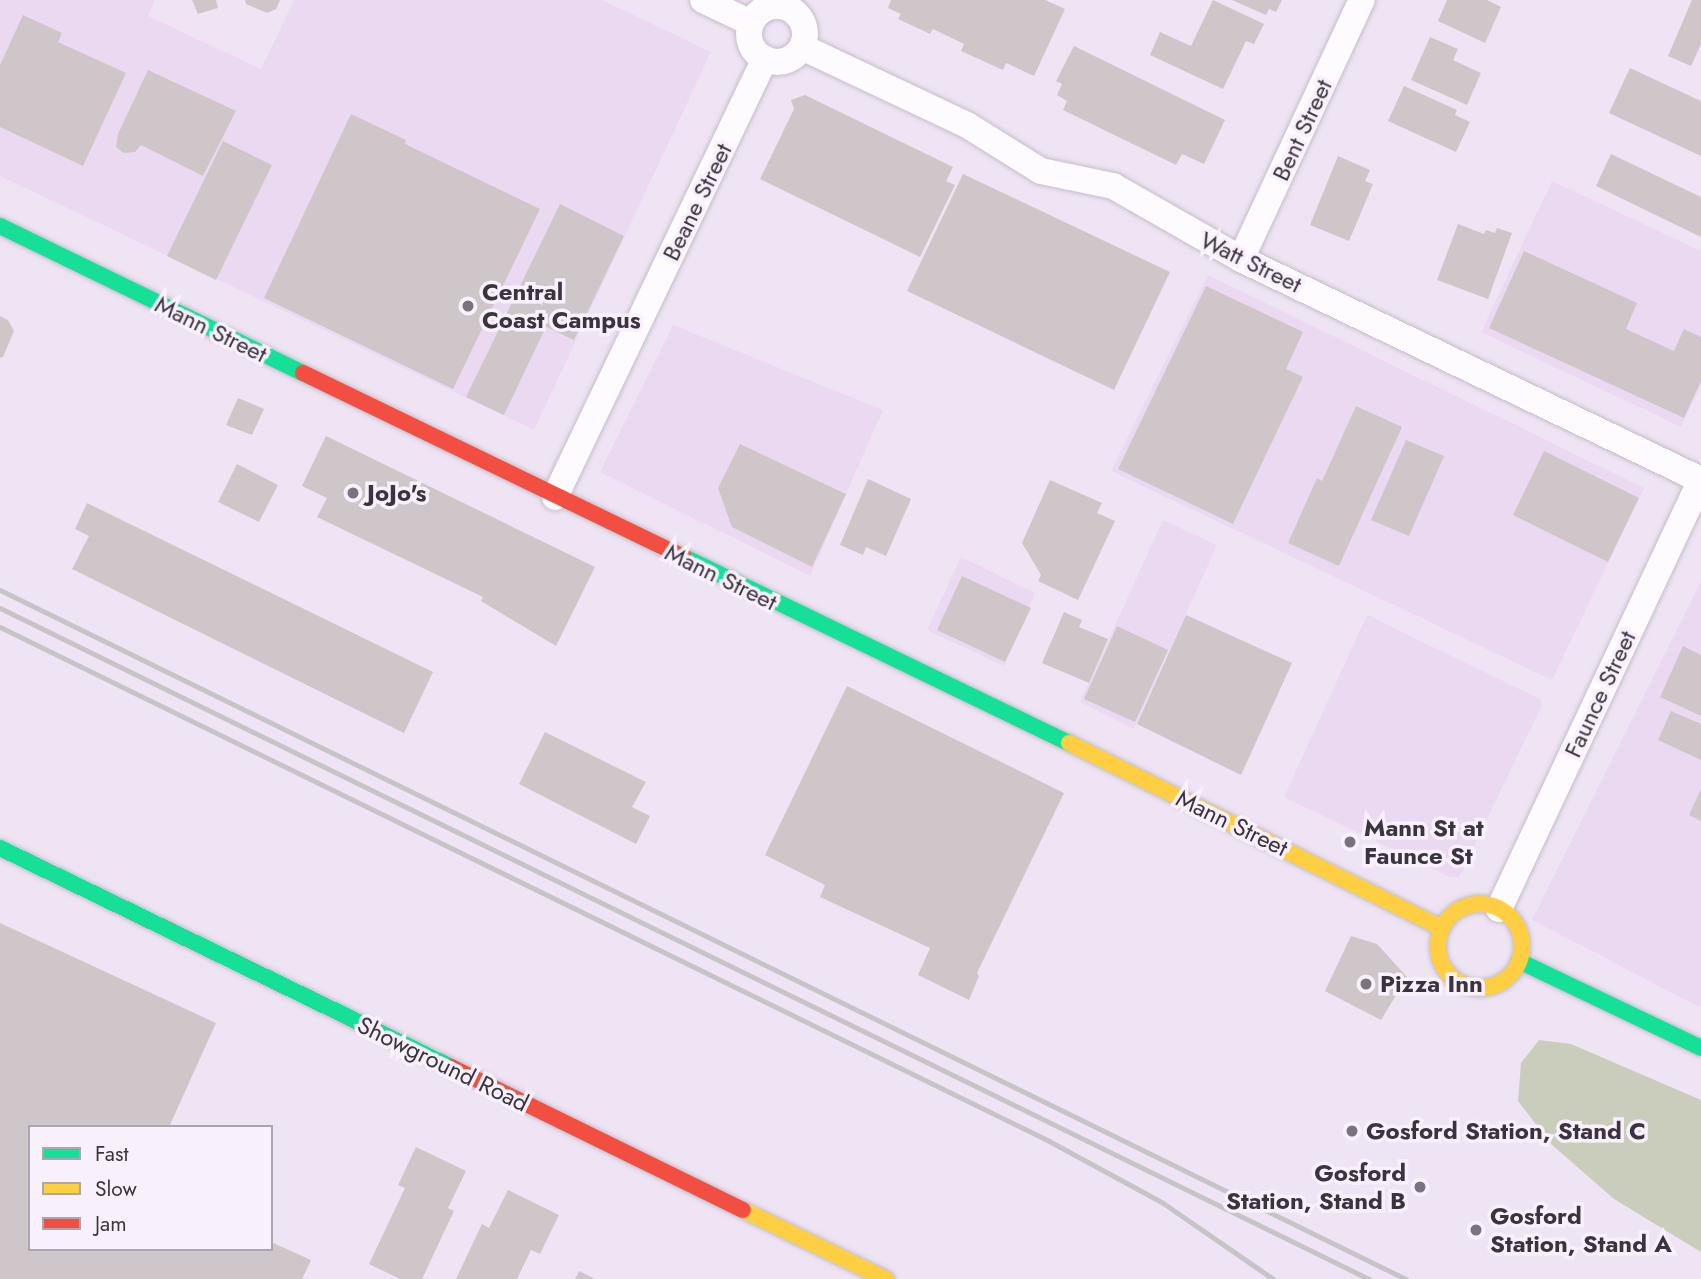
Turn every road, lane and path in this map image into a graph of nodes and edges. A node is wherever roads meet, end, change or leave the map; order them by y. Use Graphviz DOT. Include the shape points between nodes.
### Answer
graph roads {
  1 [pos="703,0"];
  2 [pos="1362,0"];
  3 [pos="791,4"];
  4 [pos="751,23"];
  5 [pos="802,47"];
  6 [pos="765,59"];
  7 [pos="0,226"];
  8 [pos="1241,259"];
  9 [pos="1701,480"];
  10 [pos="555,496"];
  11 [pos="0,848"];
  12 [pos="1499,909"];
  13 [pos="1442,928"];
  14 [pos="1519,961"];
  15 [pos="1701,1048"];
  16 [pos="886,1279"];
  1 -- 4 [label="street"];
  2 -- 8 [label="street, Bent Street"];
  3 -- 4 [label="street" via="762,9"];
  3 -- 5 [label="street" via="802,21"];
  4 -- 6 [label="street" via="752,48"];
  5 -- 6 [label="street" via="782,62"];
  5 -- 8 [label="street, Watt Street" via="967,125 1041,171 1113,186"];
  6 -- 10 [label="street, Beane Street"];
  7 -- 10 [label="main road, Mann Street"];
  8 -- 9 [label="street, Watt Street"];
  9 -- 12 [label="street, Faunce Street"];
  10 -- 13 [label="main road, Mann Street"];
  11 -- 16 [label="main road, Showground Road"];
  12 -- 13 [label="main road" via="1473,905 1461,909"];
  12 -- 14 [label="main road" via="1517,926"];
  13 -- 14 [label="main road" via="1438,954 1443,967 1463,985 1489,988 1502,982"];
  14 -- 15 [label="main road"];
}
